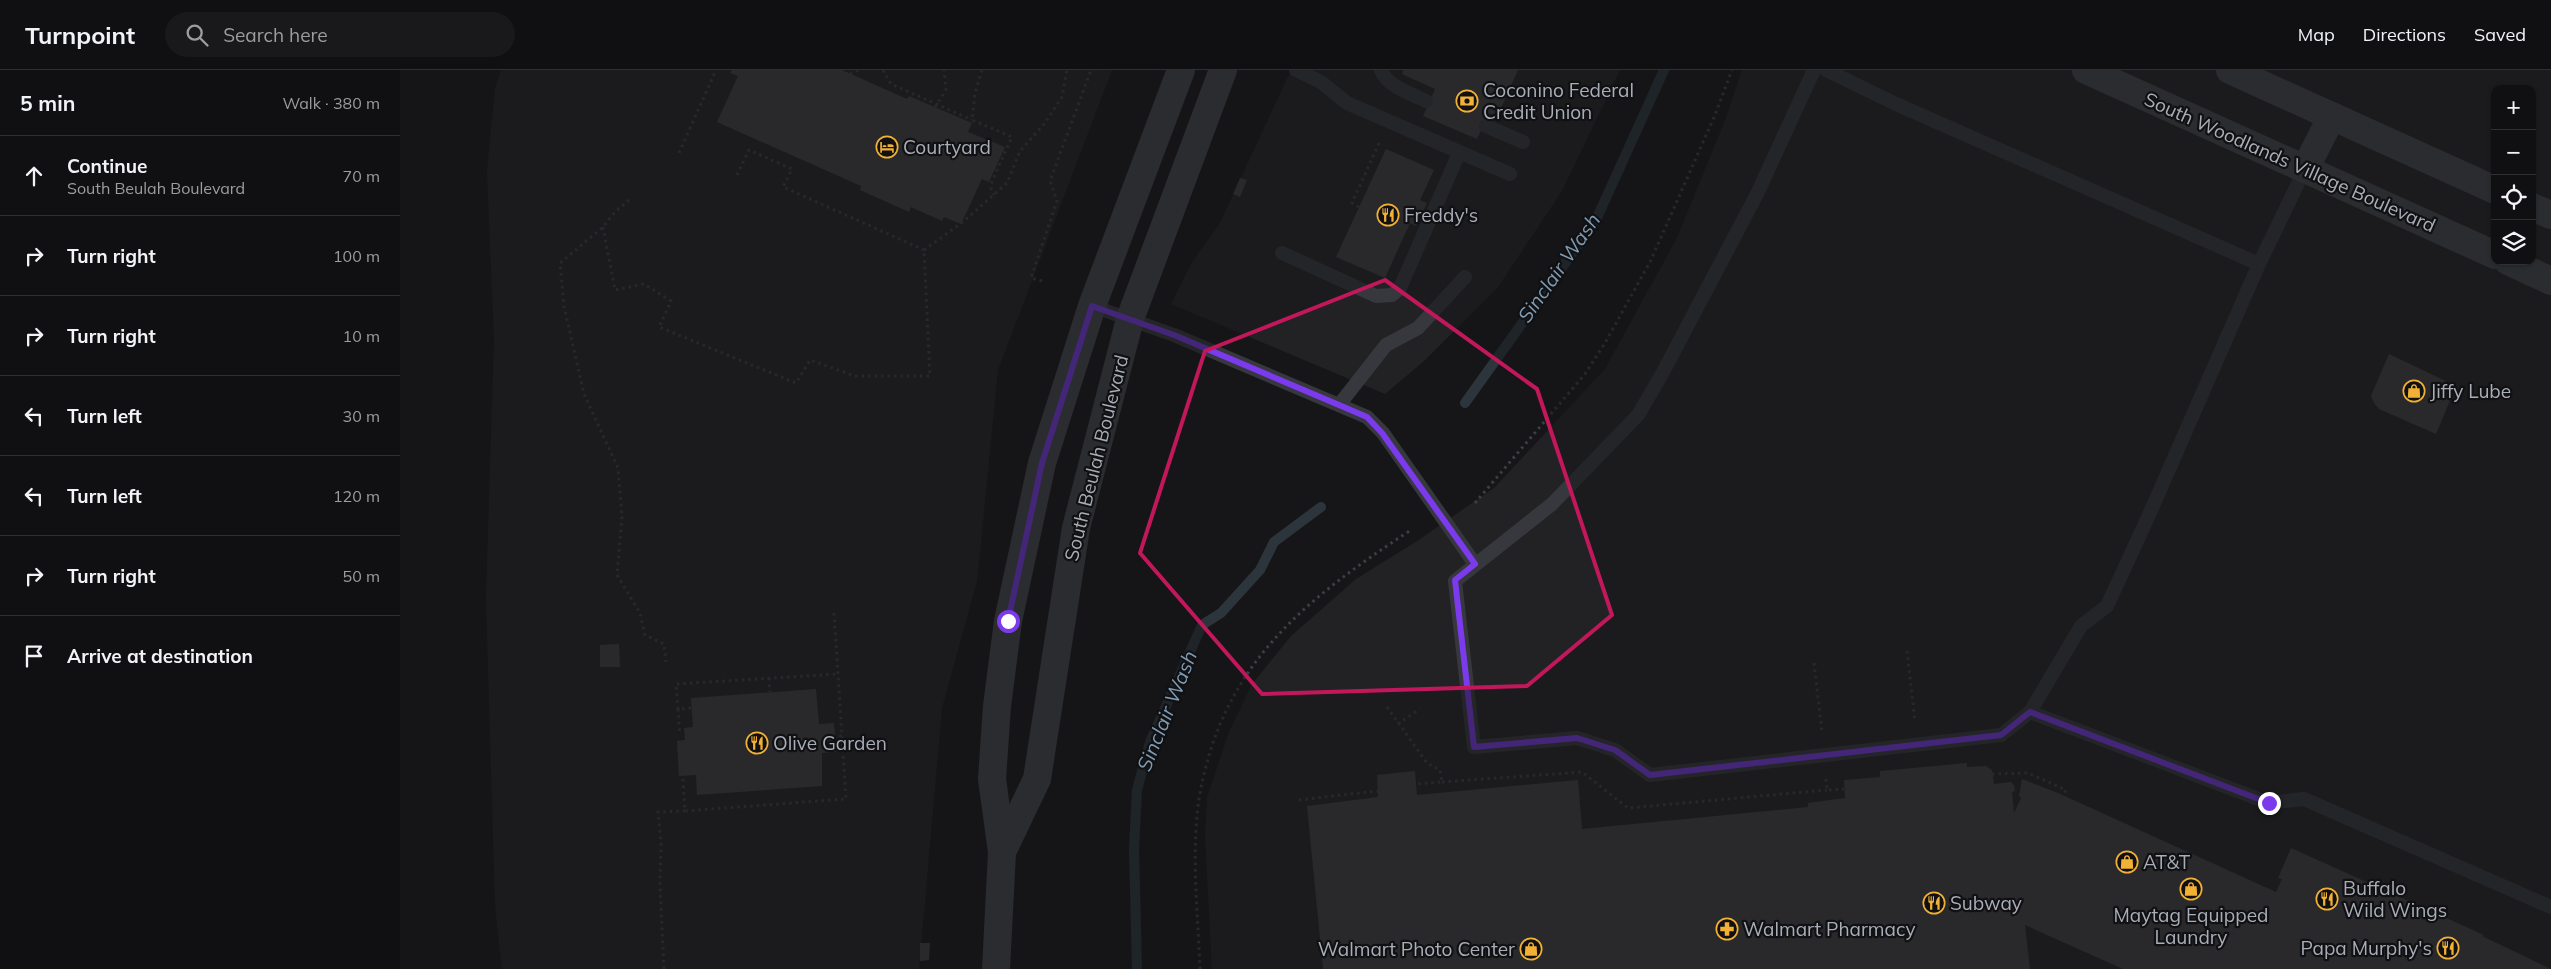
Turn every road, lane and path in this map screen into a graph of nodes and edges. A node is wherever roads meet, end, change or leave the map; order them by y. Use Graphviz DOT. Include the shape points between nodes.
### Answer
graph roads {
  1 [pos="716,70"];
  2 [pos="858,70"];
  3 [pos="883,70"];
  4 [pos="944,70"];
  5 [pos="982,70"];
  6 [pos="1067,70"];
  7 [pos="1091,70"];
  8 [pos="1181,70"];
  9 [pos="1223,70"];
  10 [pos="1296,70"];
  11 [pos="1380,70"];
  12 [pos="1732,70"];
  13 [pos="1814,70"];
  14 [pos="1826,70"];
  15 [pos="2086,70"];
  16 [pos="2230,70"];
  17 [pos="850,74"];
  18 [pos="1426,101"];
  19 [pos="936,105"];
  20 [pos="2332,116"];
  21 [pos="972,120"];
  22 [pos="1486,126"];
  23 [pos="1380,140"];
  24 [pos="1523,142"];
  25 [pos="679,153"];
  26 [pos="1459,153"];
  27 [pos="2306,169"];
  28 [pos="1510,174"];
  29 [pos="737,175"];
  30 [pos="2491,188"];
  31 [pos="994,195"];
  32 [pos="629,200"];
  33 [pos="1359,207"];
  34 [pos="2536,209"];
  35 [pos="2551,215"];
  36 [pos="603,226"];
  37 [pos="924,250"];
  38 [pos="1282,253"];
  39 [pos="2491,253"];
  40 [pos="2259,264"];
  41 [pos="2517,265"];
  42 [pos="1465,277"];
  43 [pos="2551,281"];
  44 [pos="1042,282"];
  45 [pos="1092,306"];
  46 [pos="1130,319"];
  47 [pos="1339,405"];
  48 [pos="1475,503"];
  49 [pos="1411,530"];
  50 [pos="1475,564"];
  51 [pos="834,613"];
  52 [pos="1907,651"];
  53 [pos="666,662"];
  54 [pos="1814,663"];
  55 [pos="838,674"];
  56 [pos="769,678"];
  57 [pos="770,692"];
  58 [pos="1387,707"];
  59 [pos="691,708"];
  60 [pos="678,709"];
  61 [pos="1420,709"];
  62 [pos="2030,712"];
  63 [pos="1915,723"];
  64 [pos="1398,724"];
  65 [pos="680,735"];
  66 [pos="834,736"];
  67 [pos="842,736"];
  68 [pos="1823,741"];
  69 [pos="1826,774"];
  70 [pos="1992,774"];
  71 [pos="684,779"];
  72 [pos="1416,784"];
  73 [pos="1844,789"];
  74 [pos="1378,791"];
  75 [pos="2063,797"];
  76 [pos="1299,800"];
  77 [pos="685,810"];
  78 [pos="1002,852"];
  79 [pos="2551,907"];
  80 [pos="664,969"];
  81 [pos="996,969"];
  82 [pos="1200,969"];
  1 -- 25 [label="path"];
  2 -- 17 [label="path"];
  3 -- 19 [label="path" via="891,84"];
  4 -- 19 [label="path" via="946,90"];
  5 -- 21 [label="path"];
  6 -- 31 [label="path" via="1062,97 1055,109 1020,151 1007,183"];
  7 -- 44 [label="path" via="1050,181 1058,201 1031,278"];
  8 -- 45 [label="main road, South Beulah Boulevard"];
  9 -- 46 [label="main road, South Beulah Boulevard"];
  10 -- 26 [label="lane" via="1321,82 1347,103"];
  11 -- 18 [label="lane" via="1398,88"];
  12 -- 48 [label="path" via="1651,260 1605,344 1584,374"];
  13 -- 50 [label="lane" via="1757,194 1638,415 1552,504"];
  14 -- 40 [label="lane"];
  15 -- 27 [label="main road, South Woodlands Village Boulevard"];
  16 -- 20 [label="main road"];
  19 -- 21 [label="path"];
  20 -- 27 [label="main road"];
  20 -- 30 [label="main road"];
  21 -- 31 [label="path" via="1012,137 992,182"];
  22 -- 24 [label="lane"];
  23 -- 33 [label="path" via="1352,204"];
  26 -- 28 [label="lane"];
  26 -- 38 [label="lane" via="1400,288 1392,295 1376,296"];
  27 -- 39 [label="main road, South Woodlands Village Boulevard"];
  27 -- 40 [label="lane"];
  29 -- 37 [label="path" via="749,150 792,169 783,187"];
  31 -- 37 [label="path"];
  32 -- 36 [label="path"];
  34 -- 35 [label="main road"];
  36 -- 37 [label="path" via="615,290 644,284 671,302 660,327 796,383 810,360 855,376 930,376"];
  36 -- 53 [label="path" via="560,263 564,306 584,394 618,468 622,517 617,575 640,613 644,635 664,644"];
  40 -- 62 [label="lane" via="2107,606 2081,626"];
  41 -- 43 [label="main road"];
  42 -- 47 [label="lane" via="1418,328 1386,345"];
  45 -- 46 [label="lane"];
  45 -- 78 [label="main road, South Beulah Boulevard" via="1042,463 1008,621 992,779"];
  46 -- 47 [label="lane"];
  46 -- 78 [label="main road, South Beulah Boulevard" via="1076,528 1037,779"];
  47 -- 50 [label="lane" via="1367,417 1382,433"];
  49 -- 82 [label="path" via="1350,570 1297,613 1245,675 1224,716 1207,763 1199,800 1196,833"];
  50 -- 62 [label="lane" via="1455,580 1474,747 1577,738 1615,750 1650,775 2001,735"];
  51 -- 55 [label="path"];
  52 -- 63 [label="path"];
  54 -- 68 [label="path"];
  55 -- 56 [label="path"];
  55 -- 67 [label="path"];
  56 -- 57 [label="path"];
  56 -- 60 [label="path" via="676,684"];
  58 -- 64 [label="path"];
  59 -- 60 [label="path"];
  60 -- 65 [label="path"];
  61 -- 64 [label="path"];
  62 -- 79 [label="lane" via="2269,803 2304,799"];
  64 -- 72 [label="path" via="1427,763 1440,770 1442,782"];
  66 -- 67 [label="path"];
  67 -- 77 [label="path" via="846,799"];
  69 -- 73 [label="path" via="1827,790"];
  70 -- 75 [label="path" via="2028,772 2066,790"];
  71 -- 77 [label="path"];
  74 -- 76 [label="path"];
  77 -- 80 [label="path" via="658,812"];
  78 -- 81 [label="main road, South Beulah Boulevard"];
}
